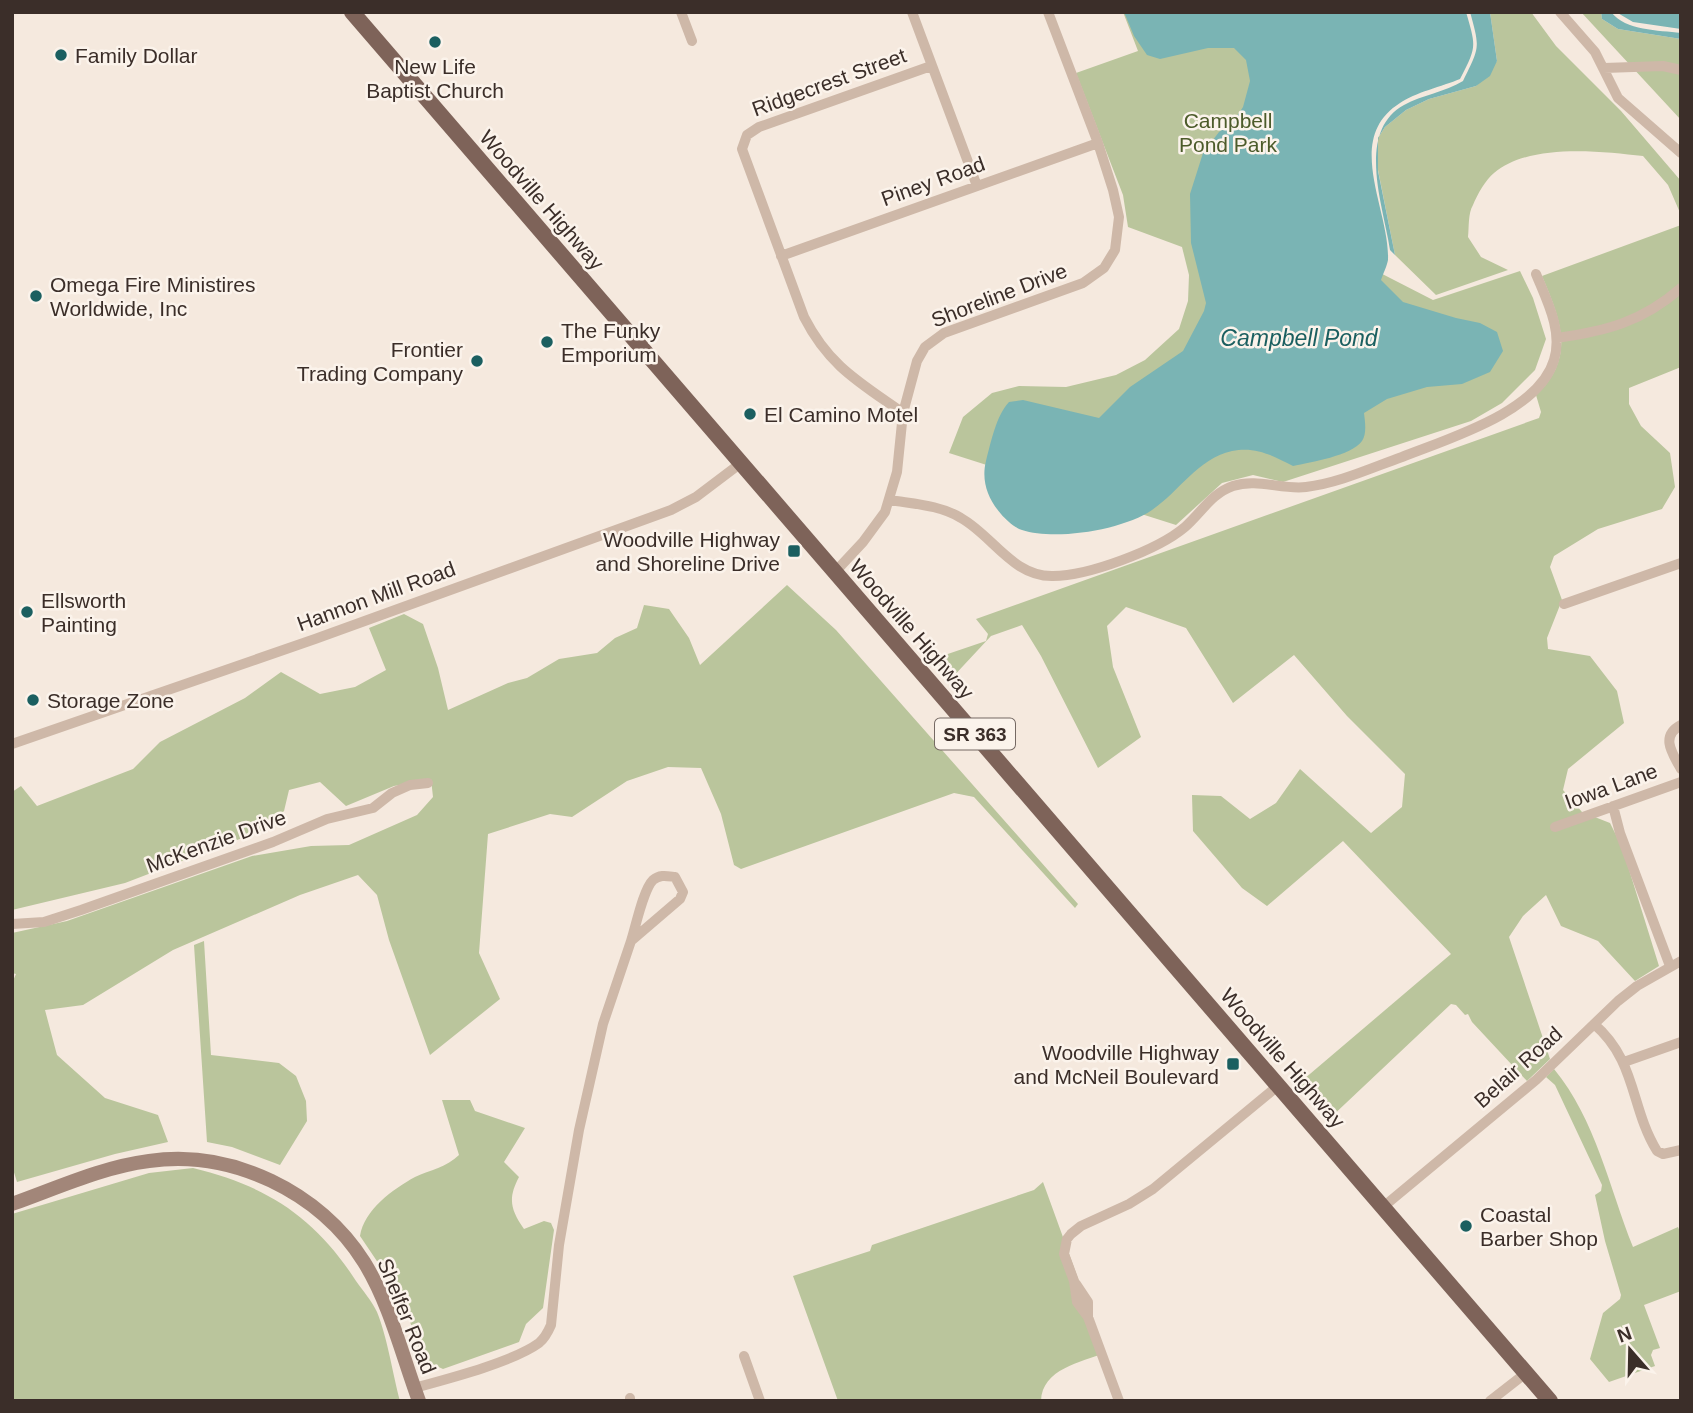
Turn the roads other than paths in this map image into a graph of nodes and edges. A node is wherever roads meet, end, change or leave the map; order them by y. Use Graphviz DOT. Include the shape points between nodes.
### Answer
graph roads {
  1 [pos="352,12"];
  2 [pos="681,12"];
  3 [pos="912,12"];
  4 [pos="1048,12"];
  5 [pos="1560,12"];
  6 [pos="691,41"];
  7 [pos="931,66"];
  8 [pos="1604,68"];
  9 [pos="1681,70"];
  10 [pos="1098,143"];
  11 [pos="1681,153"];
  12 [pos="977,186"];
  13 [pos="780,256"];
  14 [pos="1536,274"];
  15 [pos="1681,288"];
  16 [pos="1557,338"];
  17 [pos="903,413"];
  18 [pos="741,463"];
  19 [pos="890,500"];
  20 [pos="1681,563"];
  21 [pos="835,572"];
  22 [pos="1564,604"];
  23 [pos="1681,725"];
  24 [pos="12,744"];
  25 [pos="1681,769"];
  26 [pos="1681,782"];
  27 [pos="428,783"];
  28 [pos="1613,807"];
  29 [pos="1555,827"];
  30 [pos="12,924"];
  31 [pos="631,941"];
  32 [pos="1681,961"];
  33 [pos="1670,966"];
  34 [pos="1594,1024"];
  35 [pos="1681,1042"];
  36 [pos="1625,1062"];
  37 [pos="1279,1085"];
  38 [pos="1681,1150"];
  39 [pos="12,1204"];
  40 [pos="1383,1207"];
  41 [pos="744,1356"];
  42 [pos="1526,1373"];
  43 [pos="416,1394"];
  44 [pos="760,1401"];
  45 [pos="1119,1401"];
  46 [pos="1490,1401"];
  47 [pos="1550,1401"];
  1 -- 18 [label="main road, Woodville Highway / SR 363"];
  2 -- 6 [label="street"];
  3 -- 7 [label="street"];
  4 -- 10 [label="street, Shoreline Drive"];
  5 -- 8 [label="street"];
  7 -- 12 [label="street"];
  7 -- 13 [label="street, Ridgecrest Street" via="750,131 742,149 745,162"];
  8 -- 9 [label="street" via="1663,66"];
  8 -- 11 [label="street" via="1618,98"];
  10 -- 12 [label="street, Piney Road"];
  10 -- 17 [label="street, Shoreline Drive" via="1119,217 1110,259 1083,283 930,342 917,361"];
  12 -- 13 [label="street, Piney Road"];
  13 -- 17 [label="street" via="821,347 845,371"];
  14 -- 16 [label="street"];
  15 -- 16 [label="street" via="1644,314 1597,333"];
  16 -- 19 [label="street" via="1547,377 1491,420 1322,484 1287,488 1236,484 1156,546 1072,575 1032,573 959,516"];
  17 -- 19 [label="street, Shoreline Drive"];
  18 -- 21 [label="main road, Woodville Highway / SR 363"];
  18 -- 24 [label="street, Hannon Mill Road" via="671,510"];
  19 -- 21 [label="street, Shoreline Drive" via="877,525"];
  20 -- 22 [label="street"];
  21 -- 37 [label="main road, Woodville Highway / SR 363"];
  23 -- 25 [label="street" via="1672,730 1668,740"];
  26 -- 28 [label="street, Iowa Lane"];
  27 -- 30 [label="street, McKenzie Drive" via="392,793 373,808 327,819 81,910 44,922"];
  28 -- 29 [label="street, Iowa Lane"];
  28 -- 33 [label="street"];
  31 -- 31 [label="street" via="654,879 675,877 683,892 680,899"];
  31 -- 43 [label="street" via="603,1024 579,1130 551,1325 545,1337 528,1349"];
  32 -- 33 [label="street, Belair Road"];
  33 -- 34 [label="street, Belair Road" via="1637,986"];
  34 -- 36 [label="street" via="1608,1035"];
  34 -- 40 [label="street, Belair Road" via="1536,1080"];
  35 -- 36 [label="street"];
  36 -- 38 [label="street" via="1657,1151"];
  37 -- 40 [label="main road, Woodville Highway / SR 363"];
  37 -- 45 [label="street" via="1153,1189 1081,1226 1067,1239 1064,1254 1077,1302 1088,1317"];
  39 -- 43 [label="street, Shelfer Road" via="102,1172 152,1160 205,1161 265,1178 321,1212 352,1244 385,1304"];
  40 -- 42 [label="main road, Woodville Highway / SR 363"];
  41 -- 44 [label="street"];
  42 -- 46 [label="street"];
  42 -- 47 [label="main road, Woodville Highway / SR 363"];
}
